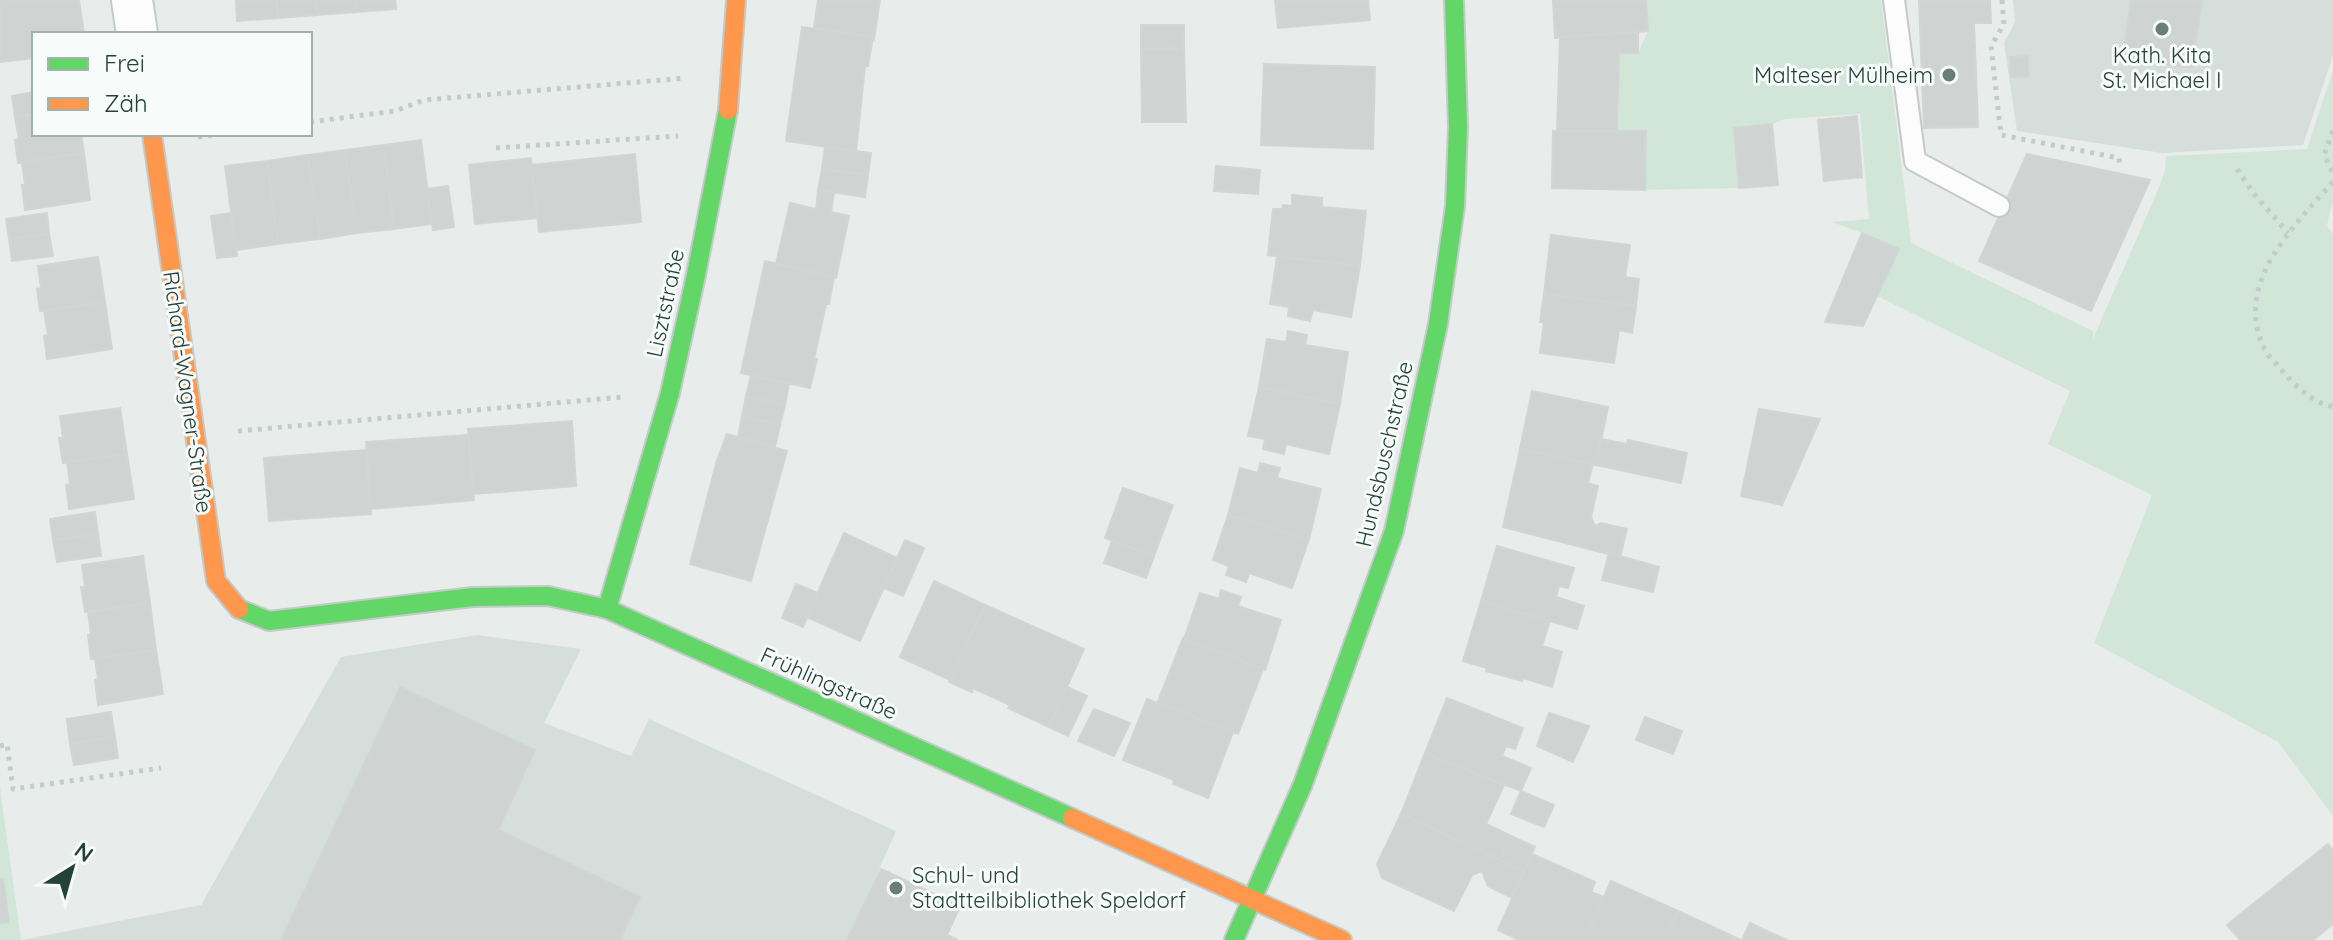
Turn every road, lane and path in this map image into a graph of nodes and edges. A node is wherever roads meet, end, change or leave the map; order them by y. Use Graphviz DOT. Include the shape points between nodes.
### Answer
graph roads {
  1 [pos="132,0"];
  2 [pos="736,0"];
  3 [pos="1454,0"];
  4 [pos="1894,0"];
  5 [pos="2002,0"];
  6 [pos="137,32"];
  7 [pos="732,74"];
  8 [pos="312,122"];
  9 [pos="2333,131"];
  10 [pos="725,132"];
  11 [pos="152,136"];
  12 [pos="496,148"];
  13 [pos="2120,168"];
  14 [pos="2237,169"];
  15 [pos="2333,173"];
  16 [pos="2333,182"];
  17 [pos="1999,206"];
  18 [pos="2288,233"];
  19 [pos="670,393"];
  20 [pos="2333,407"];
  21 [pos="194,435"];
  22 [pos="607,609"];
  23 [pos="269,621"];
  24 [pos="0,746"];
  25 [pos="161,768"];
  26 [pos="1253,900"];
  27 [pos="1234,940"];
  28 [pos="1342,940"];
  1 -- 6 [label="street"];
  2 -- 7 [label="street, Lisztstraße"];
  3 -- 26 [label="street, Hundsbuschstraße" via="1455,206 1438,324 1394,531 1303,784"];
  4 -- 17 [label="lane" via="1915,161"];
  5 -- 13 [label="path" via="2004,24 1991,46 2001,135 2119,158"];
  7 -- 8 [label="path" via="424,100 395,111"];
  7 -- 10 [label="street, Lisztstraße"];
  9 -- 15 [label="path" via="2324,155"];
  10 -- 12 [label="path"];
  10 -- 19 [label="street, Lisztstraße"];
  11 -- 21 [label="street, Richard-Wagner-Straße"];
  14 -- 18 [label="path"];
  16 -- 18 [label="path"];
  18 -- 20 [label="path" via="2259,281 2253,310 2264,349 2293,384"];
  19 -- 21 [label="path"];
  19 -- 22 [label="street, Lisztstraße"];
  21 -- 23 [label="street, Richard-Wagner-Straße" via="216,581 239,610"];
  22 -- 23 [label="street, Frühlingstraße" via="548,596 473,597"];
  22 -- 26 [label="street, Frühlingstraße"];
  24 -- 25 [label="path" via="7,744 13,789"];
  26 -- 27 [label="street, Hundsbuschstraße"];
  26 -- 28 [label="street, Frühlingstraße"];
}
